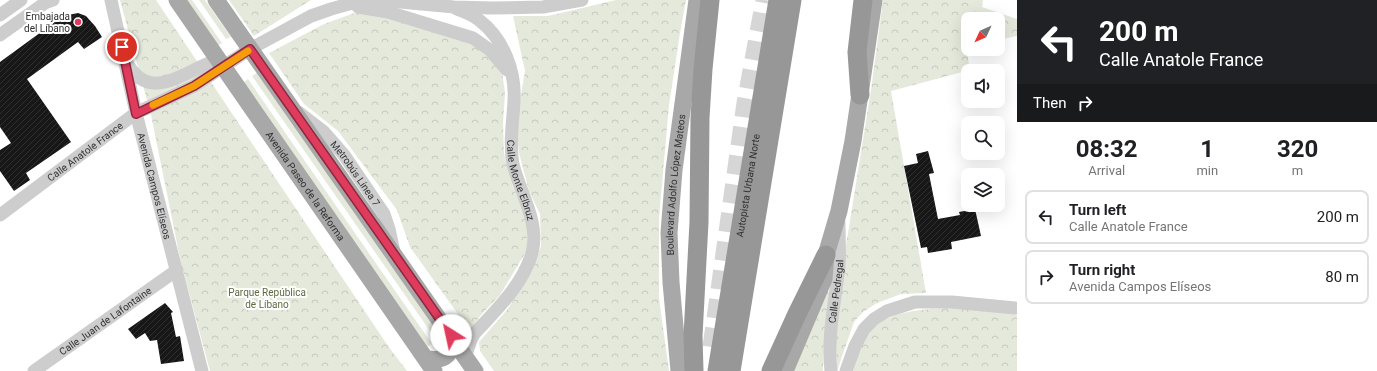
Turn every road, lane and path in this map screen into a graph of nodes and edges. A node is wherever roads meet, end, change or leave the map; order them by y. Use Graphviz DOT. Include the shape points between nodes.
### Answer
graph roads {
  1 [pos="21,0"];
  2 [pos="53,0"];
  3 [pos="111,0"];
  4 [pos="176,0"];
  5 [pos="216,0"];
  6 [pos="582,0"];
  7 [pos="697,0"];
  8 [pos="710,0"];
  9 [pos="778,0"];
  10 [pos="792,0"];
  11 [pos="863,0"];
  12 [pos="874,0"];
  13 [pos="344,6"];
  14 [pos="454,7"];
  15 [pos="0,15"];
  16 [pos="0,35"];
  17 [pos="250,49"];
  18 [pos="124,59"];
  19 [pos="221,63"];
  20 [pos="514,82"];
  21 [pos="860,95"];
  22 [pos="136,114"];
  23 [pos="839,211"];
  24 [pos="0,215"];
  25 [pos="699,222"];
  26 [pos="826,255"];
  27 [pos="177,270"];
  28 [pos="689,283"];
  29 [pos="1015,308"];
  30 [pos="694,313"];
  31 [pos="454,341"];
  32 [pos="470,364"];
  33 [pos="430,365"];
  34 [pos="34,371"];
  35 [pos="202,371"];
  36 [pos="679,371"];
  37 [pos="687,371"];
  38 [pos="694,371"];
  39 [pos="717,371"];
  40 [pos="731,371"];
  41 [pos="771,371"];
  42 [pos="785,371"];
  43 [pos="831,371"];
  44 [pos="846,371"];
  1 -- 15 [label="street"];
  2 -- 16 [label="street"];
  3 -- 18 [label="street, Avenida Campos Elíseos"];
  4 -- 19 [label="main road, Avenida Paseo de la Reforma"];
  5 -- 17 [label="main road"];
  6 -- 14 [label="street, Calle Anatole France" via="543,8"];
  7 -- 36 [label="main road, Boulevard Adolfo López Mateos" via="674,170 669,233"];
  8 -- 25 [label="highway" via="700,118"];
  9 -- 39 [label="highway, Autopista Urbana Norte"];
  10 -- 40 [label="highway, Autopista Urbana Norte"];
  11 -- 21 [label="highway" via="857,52"];
  12 -- 21 [label="main road"];
  13 -- 14 [label="street, Calle Anatole France" via="379,0"];
  13 -- 17 [label="street, Calle Anatole France" via="311,16"];
  13 -- 20 [label="street" via="388,12 473,38 499,58"];
  14 -- 20 [label="street, Calle Monte Elbruz" via="479,20 496,38 506,56"];
  17 -- 19 [label="street, Calle Anatole France"];
  17 -- 31 [label="main road"];
  18 -- 19 [label="street" via="138,78 160,84"];
  18 -- 22 [label="street, Avenida Campos Elíseos"];
  19 -- 22 [label="street, Calle Anatole France" via="194,86"];
  19 -- 33 [label="main road, Avenida Paseo de la Reforma"];
  20 -- 32 [label="street, Calle Monte Elbruz" via="511,151 516,176 532,224 532,252 505,302 474,334 471,340"];
  21 -- 23 [label="main road"];
  22 -- 24 [label="street, Calle Anatole France"];
  22 -- 27 [label="street, Avenida Campos Elíseos"];
  23 -- 26 [label="main road"];
  23 -- 43 [label="street, Calle Pedregal" via="839,266 831,317"];
  25 -- 28 [label="highway" via="694,230 692,242"];
  25 -- 30 [label="highway"];
  26 -- 41 [label="highway"];
  26 -- 42 [label="main road" via="824,279"];
  27 -- 34 [label="street, Calle Juan de Lafontaine"];
  27 -- 35 [label="street, Avenida Campos Elíseos"];
  28 -- 30 [label="highway"];
  28 -- 37 [label="highway"];
  29 -- 44 [label="street" via="952,302 915,302 887,311 864,329"];
  30 -- 38 [label="highway"];
  31 -- 32 [label="main road"];
  31 -- 33 [label="main road" via="451,351 445,358"];
}
